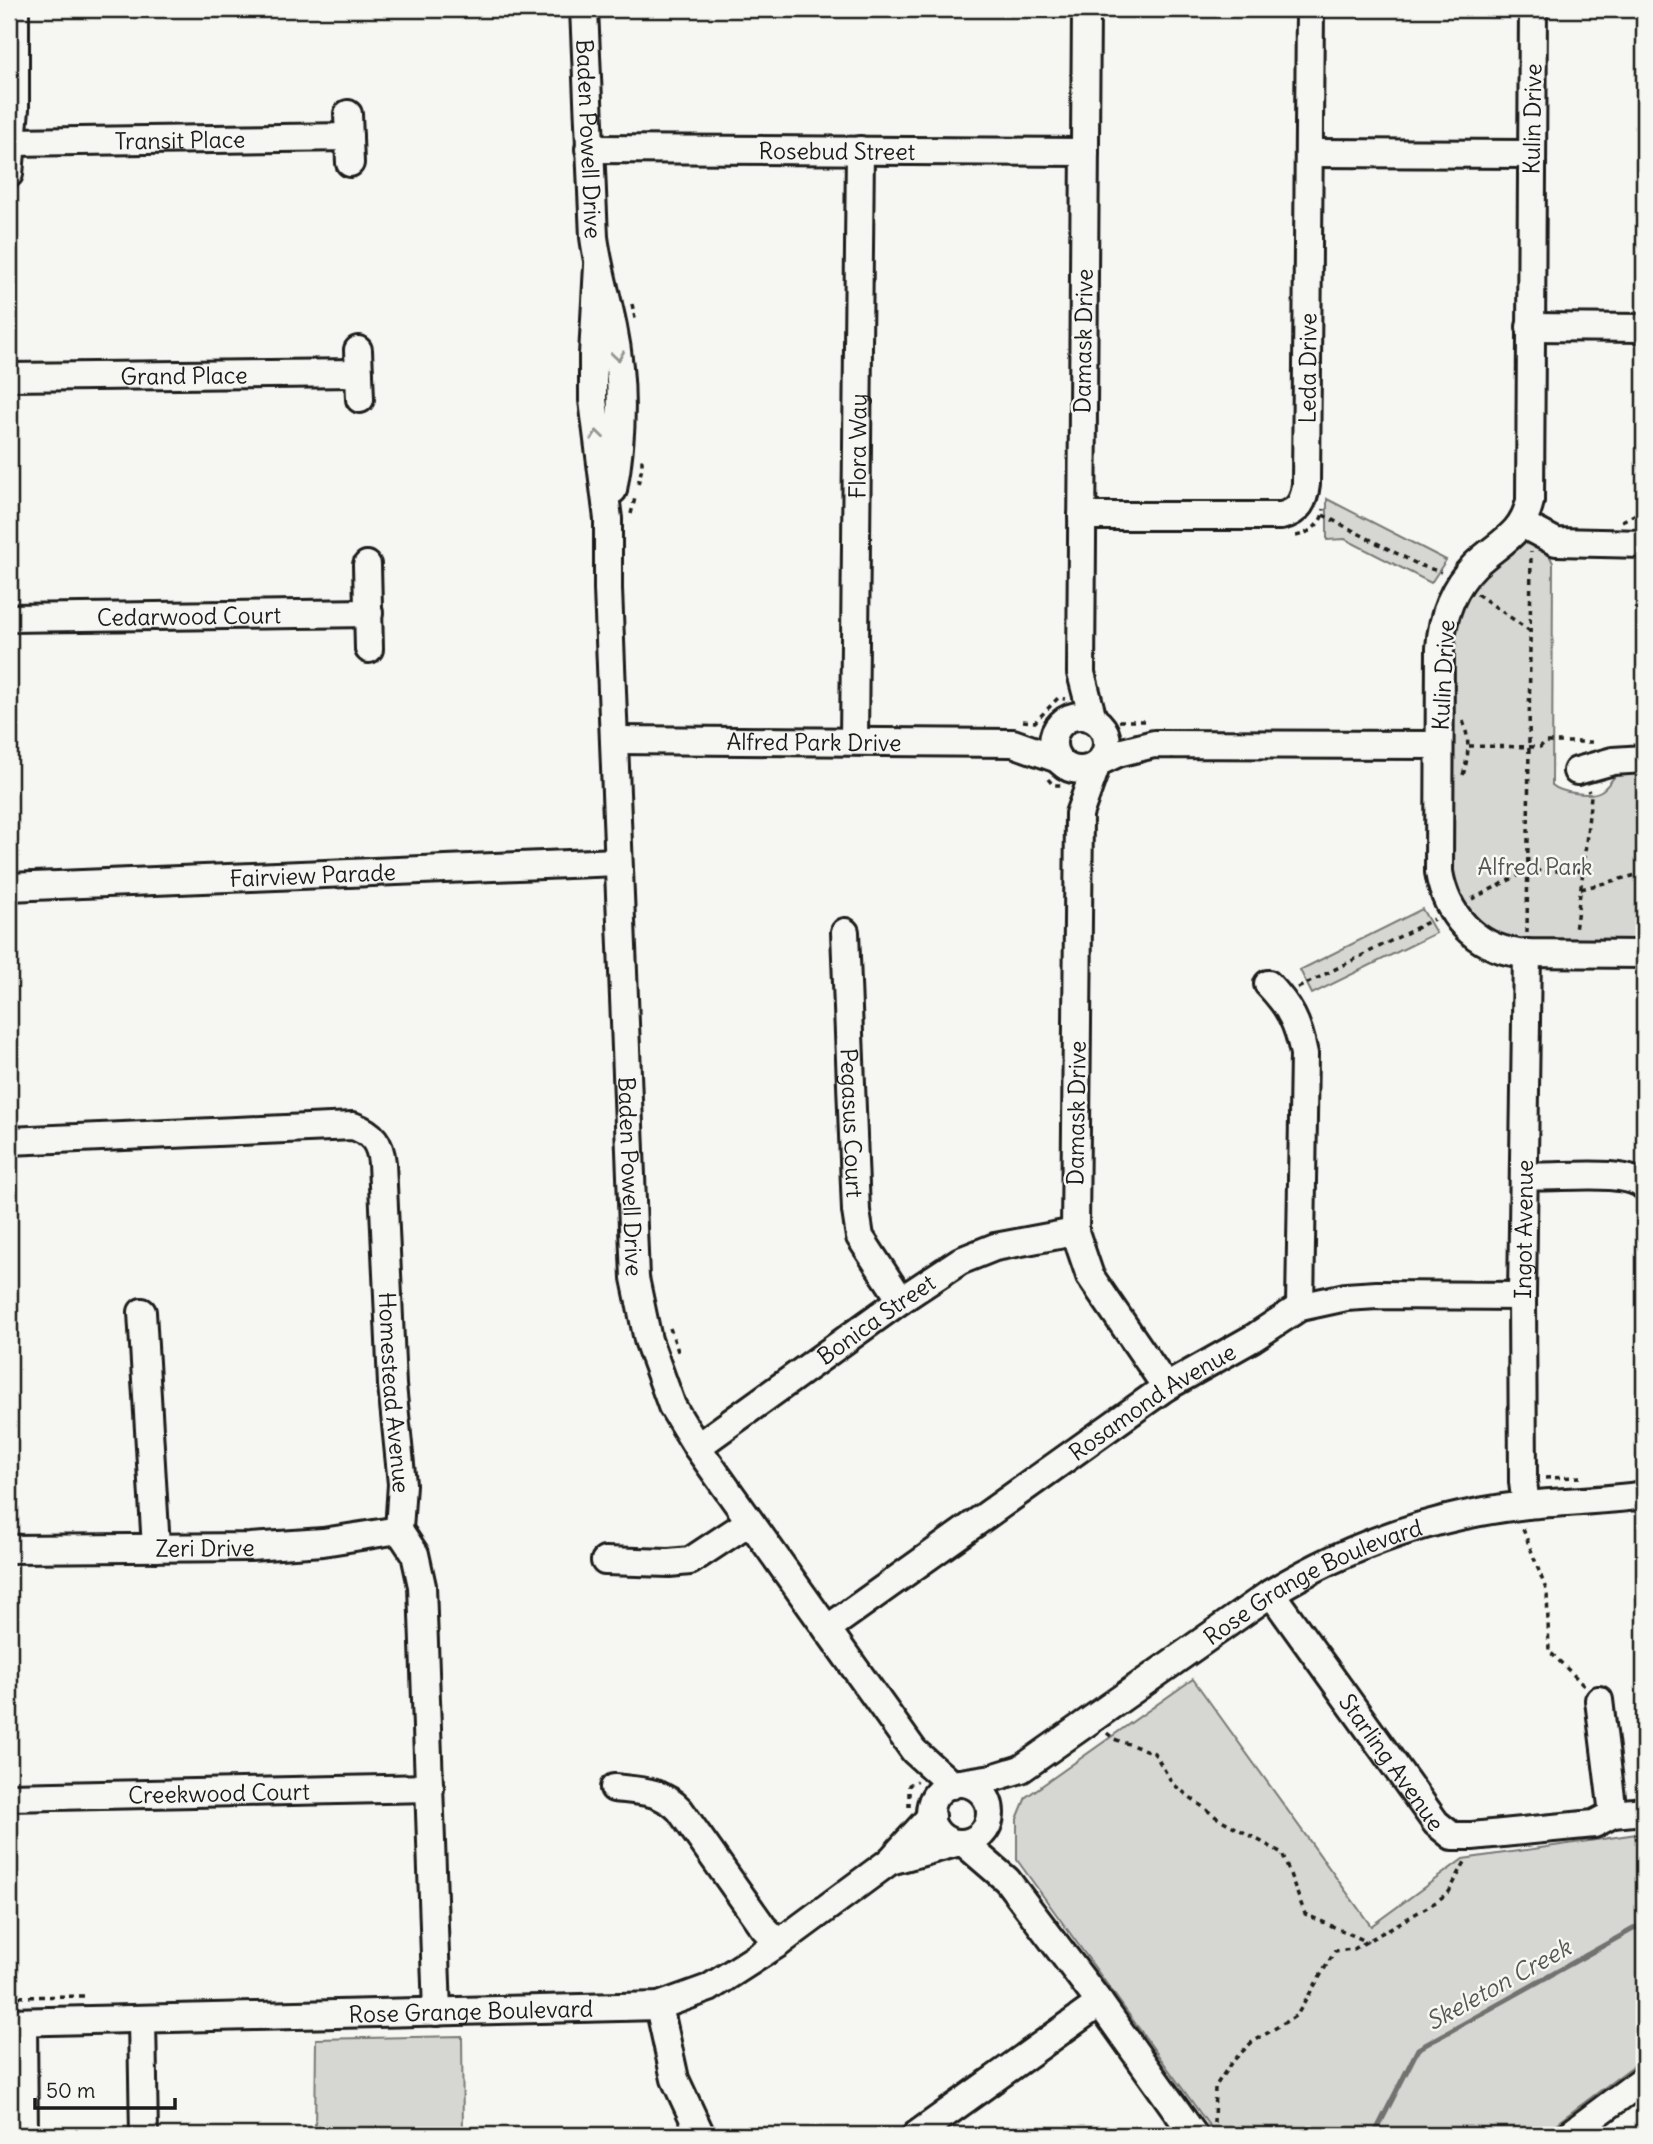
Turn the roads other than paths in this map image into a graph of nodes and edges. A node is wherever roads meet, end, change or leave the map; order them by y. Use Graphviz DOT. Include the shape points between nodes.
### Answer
graph roads {
  1 [pos="15,9"];
  2 [pos="584,9"];
  3 [pos="1086,9"];
  4 [pos="1310,9"];
  5 [pos="1533,9"];
  6 [pos="349,138"];
  7 [pos="12,142"];
  8 [pos="589,149"];
  9 [pos="860,150"];
  10 [pos="1085,152"];
  11 [pos="1309,153"];
  12 [pos="1531,154"];
  13 [pos="9,174"];
  14 [pos="598,266"];
  15 [pos="1530,327"];
  16 [pos="1644,328"];
  17 [pos="9,377"];
  18 [pos="360,399"];
  19 [pos="621,399"];
  20 [pos="593,400"];
  21 [pos="1082,516"];
  22 [pos="618,522"];
  23 [pos="1527,527"];
  24 [pos="1644,544"];
  25 [pos="367,565"];
  26 [pos="369,613"];
  27 [pos="9,618"];
  28 [pos="369,649"];
  29 [pos="1081,673"];
  30 [pos="1065,715"];
  31 [pos="1105,723"];
  32 [pos="1018,732"];
  33 [pos="1157,733"];
  34 [pos="614,740"];
  35 [pos="854,740"];
  36 [pos="1439,745"];
  37 [pos="1644,759"];
  38 [pos="1062,762"];
  39 [pos="1099,763"];
  40 [pos="1577,771"];
  41 [pos="1079,814"];
  42 [pos="618,862"];
  43 [pos="9,887"];
  44 [pos="845,932"];
  45 [pos="1527,953"];
  46 [pos="1644,954"];
  47 [pos="1274,990"];
  48 [pos="9,1141"];
  49 [pos="1524,1176"];
  50 [pos="1644,1186"];
  51 [pos="1076,1232"];
  52 [pos="1521,1296"];
  53 [pos="901,1300"];
  54 [pos="1300,1307"];
  55 [pos="143,1312"];
  56 [pos="1166,1387"];
  57 [pos="697,1447"];
  58 [pos="1524,1493"];
  59 [pos="1644,1496"];
  60 [pos="749,1522"];
  61 [pos="398,1530"];
  62 [pos="156,1548"];
  63 [pos="9,1549"];
  64 [pos="606,1562"];
  65 [pos="1271,1593"];
  66 [pos="827,1629"];
  67 [pos="1599,1700"];
  68 [pos="914,1751"];
  69 [pos="1021,1769"];
  70 [pos="956,1784"];
  71 [pos="430,1788"];
  72 [pos="614,1788"];
  73 [pos="9,1797"];
  74 [pos="923,1812"];
  75 [pos="990,1812"];
  76 [pos="1640,1821"];
  77 [pos="1619,1824"];
  78 [pos="960,1843"];
  79 [pos="891,1861"];
  80 [pos="1007,1880"];
  81 [pos="779,1943"];
  82 [pos="1100,2003"];
  83 [pos="659,2006"];
  84 [pos="437,2012"];
  85 [pos="142,2020"];
  86 [pos="16,2022"];
  87 [pos="1644,2078"];
  88 [pos="931,2131"];
  89 [pos="1205,2134"];
  90 [pos="24,2135"];
  91 [pos="144,2135"];
  92 [pos="701,2135"];
  93 [pos="1569,2135"];
  1 -- 7 [label="street"];
  2 -- 8 [label="street, Baden Powell Drive"];
  3 -- 10 [label="street, Damask Drive"];
  4 -- 11 [label="street, Leda Drive"];
  5 -- 12 [label="street, Kulin Drive"];
  6 -- 7 [label="street, Transit Place"];
  7 -- 13 [label="street"];
  8 -- 9 [label="street, Rosebud Street"];
  8 -- 14 [label="street, Baden Powell Drive"];
  9 -- 10 [label="street, Rosebud Street"];
  9 -- 35 [label="street, Flora Way"];
  10 -- 21 [label="street, Damask Drive"];
  11 -- 12 [label="street"];
  11 -- 21 [label="street, Leda Drive" via="1306,484 1302,502 1294,512 1281,516"];
  12 -- 15 [label="street, Kulin Drive"];
  14 -- 19 [label="street, Baden Powell Drive, one-way" via="613,326"];
  14 -- 20 [label="street, Baden Powell Drive"];
  15 -- 16 [label="street"];
  15 -- 23 [label="street, Kulin Drive"];
  17 -- 18 [label="street, Grand Place" via="358,361"];
  19 -- 20 [label="street"];
  19 -- 22 [label="street, Baden Powell Drive"];
  22 -- 20 [label="street, Baden Powell Drive, one-way"];
  21 -- 29 [label="street, Damask Drive"];
  22 -- 34 [label="street, Baden Powell Drive" via="608,589"];
  23 -- 24 [label="street" via="1549,540 1566,543"];
  23 -- 36 [label="street, Kulin Drive" via="1476,565 1451,572 1441,631"];
  25 -- 26 [label="street"];
  26 -- 27 [label="street, Cedarwood Court"];
  26 -- 28 [label="street"];
  29 -- 30 [label="street, Damask Drive"];
  29 -- 31 [label="street, Damask Drive"];
  30 -- 31 [label="street"];
  30 -- 32 [label="street, Alfred Park Drive"];
  30 -- 38 [label="street" via="1053,743"];
  31 -- 33 [label="street"];
  31 -- 39 [label="street" via="1107,745"];
  32 -- 35 [label="street, Alfred Park Drive"];
  32 -- 38 [label="street, Alfred Park Drive"];
  33 -- 36 [label="street"];
  33 -- 39 [label="street"];
  34 -- 35 [label="street, Alfred Park Drive"];
  34 -- 42 [label="street, Baden Powell Drive"];
  36 -- 45 [label="street, Kulin Drive" via="1439,872 1446,913 1488,944"];
  37 -- 40 [label="street"];
  38 -- 39 [label="street" via="1082,770"];
  38 -- 41 [label="street, Damask Drive"];
  39 -- 41 [label="street, Damask Drive"];
  41 -- 51 [label="street, Damask Drive"];
  42 -- 43 [label="street, Fairview Parade"];
  42 -- 57 [label="street, Baden Powell Drive" via="635,1278 648,1340 672,1406"];
  44 -- 53 [label="street, Pegasus Court" via="856,1211 860,1237"];
  45 -- 46 [label="street, Kulin Drive"];
  45 -- 49 [label="street, Ingot Avenue"];
  47 -- 54 [label="street" via="1298,1026 1304,1054"];
  48 -- 61 [label="street, Homestead Avenue" via="353,1126 375,1138 382,1163 391,1385 402,1484"];
  49 -- 50 [label="street" via="1619,1176"];
  49 -- 52 [label="street, Ingot Avenue"];
  51 -- 53 [label="street, Bonica Street" via="995,1247 960,1261"];
  51 -- 56 [label="street, Damask Drive" via="1090,1276"];
  52 -- 54 [label="street, Rosamond Avenue" via="1377,1294"];
  52 -- 58 [label="street, Ingot Avenue"];
  53 -- 57 [label="street, Bonica Street"];
  54 -- 56 [label="street, Rosamond Avenue"];
  55 -- 62 [label="street"];
  56 -- 66 [label="street, Rosamond Avenue"];
  57 -- 60 [label="street, Baden Powell Drive"];
  58 -- 59 [label="street, Rose Grange Boulevard"];
  58 -- 65 [label="street, Rose Grange Boulevard" via="1344,1553"];
  60 -- 64 [label="street" via="690,1561"];
  60 -- 66 [label="street, Baden Powell Drive"];
  61 -- 62 [label="street, Zeri Drive" via="323,1542"];
  61 -- 71 [label="street" via="415,1554 422,1586"];
  62 -- 63 [label="street, Zeri Drive"];
  65 -- 69 [label="street, Rose Grange Boulevard"];
  65 -- 77 [label="street, Starling Avenue" via="1443,1830 1452,1836"];
  66 -- 68 [label="street, Baden Powell Drive"];
  67 -- 77 [label="street"];
  68 -- 70 [label="street, Baden Powell Drive"];
  68 -- 74 [label="street, Baden Powell Drive" via="922,1778"];
  69 -- 70 [label="street, Rose Grange Boulevard"];
  69 -- 75 [label="street, Rose Grange Boulevard"];
  70 -- 74 [label="street" via="939,1792"];
  70 -- 75 [label="street" via="980,1791"];
  71 -- 73 [label="street, Creekwood Court"];
  71 -- 84 [label="street"];
  72 -- 81 [label="street" via="658,1793 670,1799"];
  74 -- 78 [label="street" via="942,1836"];
  74 -- 79 [label="street, Rose Grange Boulevard"];
  75 -- 78 [label="street" via="985,1830 972,1841"];
  75 -- 80 [label="street"];
  76 -- 77 [label="street, Starling Avenue"];
  78 -- 79 [label="street, Rose Grange Boulevard"];
  78 -- 80 [label="street"];
  79 -- 81 [label="street, Rose Grange Boulevard"];
  80 -- 82 [label="street"];
  81 -- 83 [label="street, Rose Grange Boulevard" via="709,1988"];
  82 -- 88 [label="street"];
  82 -- 89 [label="street"];
  83 -- 84 [label="street, Rose Grange Boulevard"];
  83 -- 92 [label="street" via="675,2080"];
  84 -- 85 [label="street, Rose Grange Boulevard"];
  85 -- 86 [label="street, Rose Grange Boulevard"];
  85 -- 91 [label="street"];
  86 -- 90 [label="street"];
  87 -- 93 [label="street"];
}
